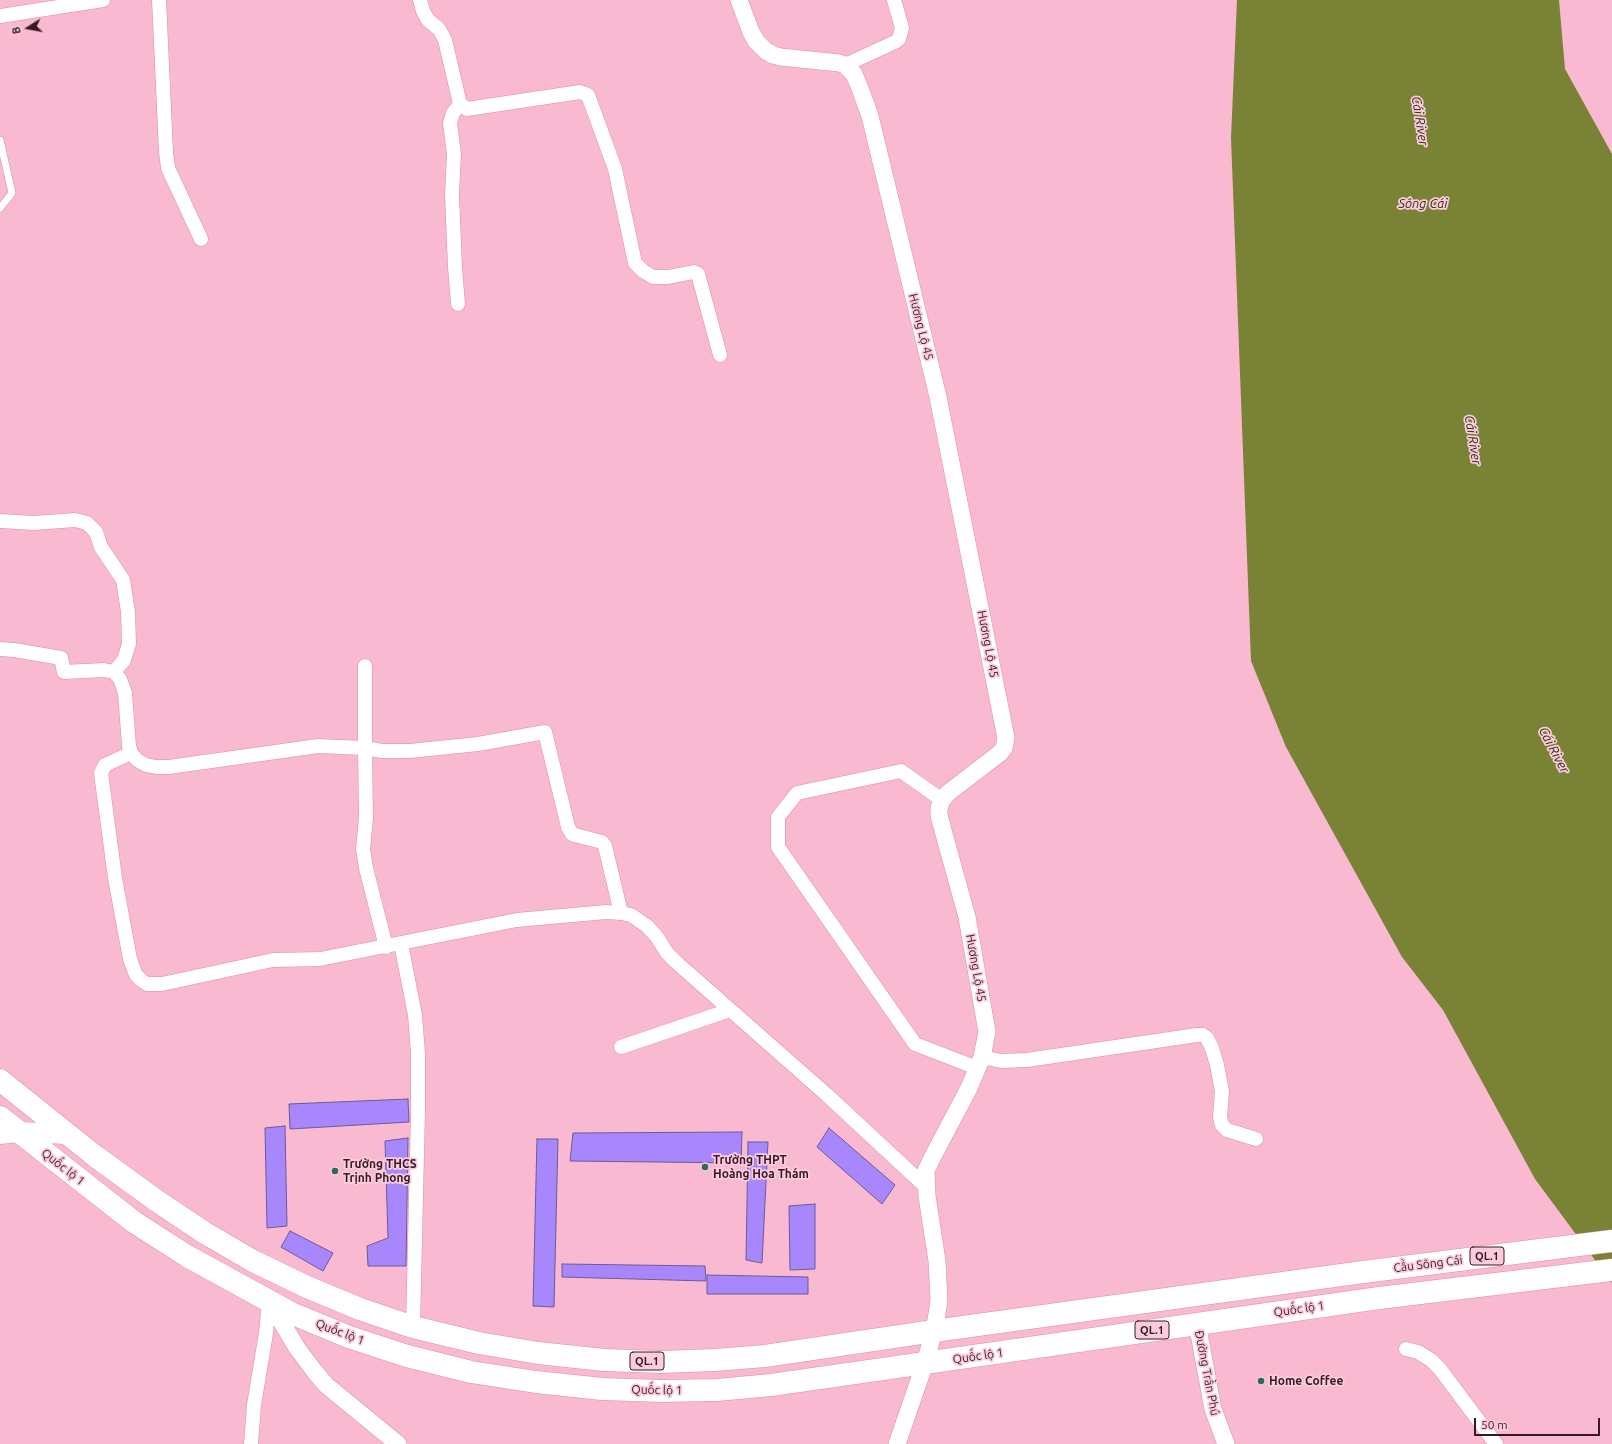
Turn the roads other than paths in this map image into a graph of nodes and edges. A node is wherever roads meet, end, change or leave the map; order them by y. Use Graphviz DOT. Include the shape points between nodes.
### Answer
graph roads {
  1 [pos="103,0"];
  2 [pos="159,0"];
  3 [pos="420,0"];
  4 [pos="739,0"];
  5 [pos="894,0"];
  6 [pos="60,3"];
  7 [pos="0,16"];
  8 [pos="845,65"];
  9 [pos="460,104"];
  10 [pos="0,140"];
  11 [pos="0,208"];
  12 [pos="201,239"];
  13 [pos="458,304"];
  14 [pos="720,355"];
  15 [pos="0,521"];
  16 [pos="0,649"];
  17 [pos="365,666"];
  18 [pos="114,672"];
  19 [pos="365,748"];
  20 [pos="131,753"];
  21 [pos="942,800"];
  22 [pos="621,913"];
  23 [pos="401,944"];
  24 [pos="386,947"];
  25 [pos="730,1010"];
  26 [pos="621,1047"];
  27 [pos="979,1062"];
  28 [pos="0,1080"];
  29 [pos="0,1117"];
  30 [pos="9,1133"];
  31 [pos="68,1134"];
  32 [pos="1256,1139"];
  33 [pos="925,1186"];
  34 [pos="1612,1241"];
  35 [pos="1612,1270"];
  36 [pos="269,1301"];
  37 [pos="1197,1323"];
  38 [pos="413,1327"];
  39 [pos="934,1331"];
  40 [pos="1406,1349"];
  41 [pos="925,1363"];
  42 [pos="250,1444"];
  43 [pos="398,1444"];
  44 [pos="897,1444"];
  45 [pos="1226,1444"];
  46 [pos="1496,1444"];
  1 -- 6 [label="street"];
  2 -- 12 [label="street" via="168,168"];
  3 -- 9 [label="street" via="428,20 439,29 445,40"];
  4 -- 8 [label="street" via="756,41 773,55 781,58 838,62"];
  5 -- 8 [label="street" via="902,28 899,39"];
  6 -- 7 [label="street"];
  8 -- 21 [label="street, Hương Lộ 45" via="854,74 870,116 938,397 1005,730 1006,744 1000,753"];
  9 -- 13 [label="street" via="453,113 450,123 454,154 452,195"];
  9 -- 14 [label="street" via="467,109 580,92 588,95 615,169 636,263 653,277 694,272 698,274"];
  10 -- 11 [label="lane" via="12,193"];
  15 -- 18 [label="street" via="34,523 75,520 87,523 96,532 101,547 122,580 128,612 129,644 124,660"];
  16 -- 18 [label="street" via="61,658 64,672"];
  17 -- 19 [label="street"];
  18 -- 20 [label="street" via="120,679 124,693"];
  19 -- 20 [label="street" via="318,746 169,767 146,765"];
  19 -- 22 [label="street" via="410,751 478,744 545,732 568,827 572,834 602,842 605,846"];
  19 -- 24 [label="street" via="366,868"];
  20 -- 24 [label="street" via="105,764 101,773 115,878 130,960 141,980 147,984 162,984 273,960 320,959"];
  21 -- 27 [label="street, Hương Lộ 45" via="939,815 967,917 987,1032"];
  21 -- 27 [label="street" via="901,771 798,793 778,817 778,847 915,1044"];
  22 -- 23 [label="street" via="575,914 517,920"];
  22 -- 25 [label="street" via="630,915 647,926 676,962"];
  23 -- 24 [label="street"];
  23 -- 38 [label="street" via="415,1015 418,1053"];
  25 -- 26 [label="street"];
  25 -- 33 [label="street"];
  27 -- 32 [label="street" via="1026,1060 1203,1035 1212,1048 1217,1065 1222,1091 1222,1125 1227,1130"];
  27 -- 33 [label="street, Hương Lộ 45" via="963,1101 926,1171"];
  28 -- 31 [label="highway, QL.1"];
  29 -- 30 [label="highway, Quốc lộ 1 / QL.1"];
  30 -- 31 [label="main road"];
  30 -- 36 [label="highway, Quốc lộ 1 / QL.1" via="134,1222 187,1256"];
  31 -- 38 [label="highway, QL.1" via="157,1201 253,1261 353,1307"];
  33 -- 39 [label="street, Hương Lộ 45" via="937,1260 938,1300"];
  34 -- 39 [label="highway, Cầu Sông Cái / QL.1" via="1363,1272"];
  35 -- 37 [label="highway, Quốc lộ 1 / QL.1"];
  36 -- 41 [label="highway, Quốc lộ 1 / QL.1" via="349,1337 407,1356 471,1372 602,1389 661,1391 771,1385"];
  36 -- 42 [label="street"];
  36 -- 43 [label="street" via="314,1372 337,1395"];
  37 -- 41 [label="highway, Quốc lộ 1 / QL.1"];
  37 -- 45 [label="street, Đường Trần Phú" via="1212,1409"];
  38 -- 39 [label="highway, QL.1" via="538,1354 661,1362 764,1356"];
  39 -- 41 [label="street, Hương Lộ 45"];
  40 -- 46 [label="street" via="1418,1352 1440,1369"];
  41 -- 44 [label="street, Hương Lộ 45"];
}
